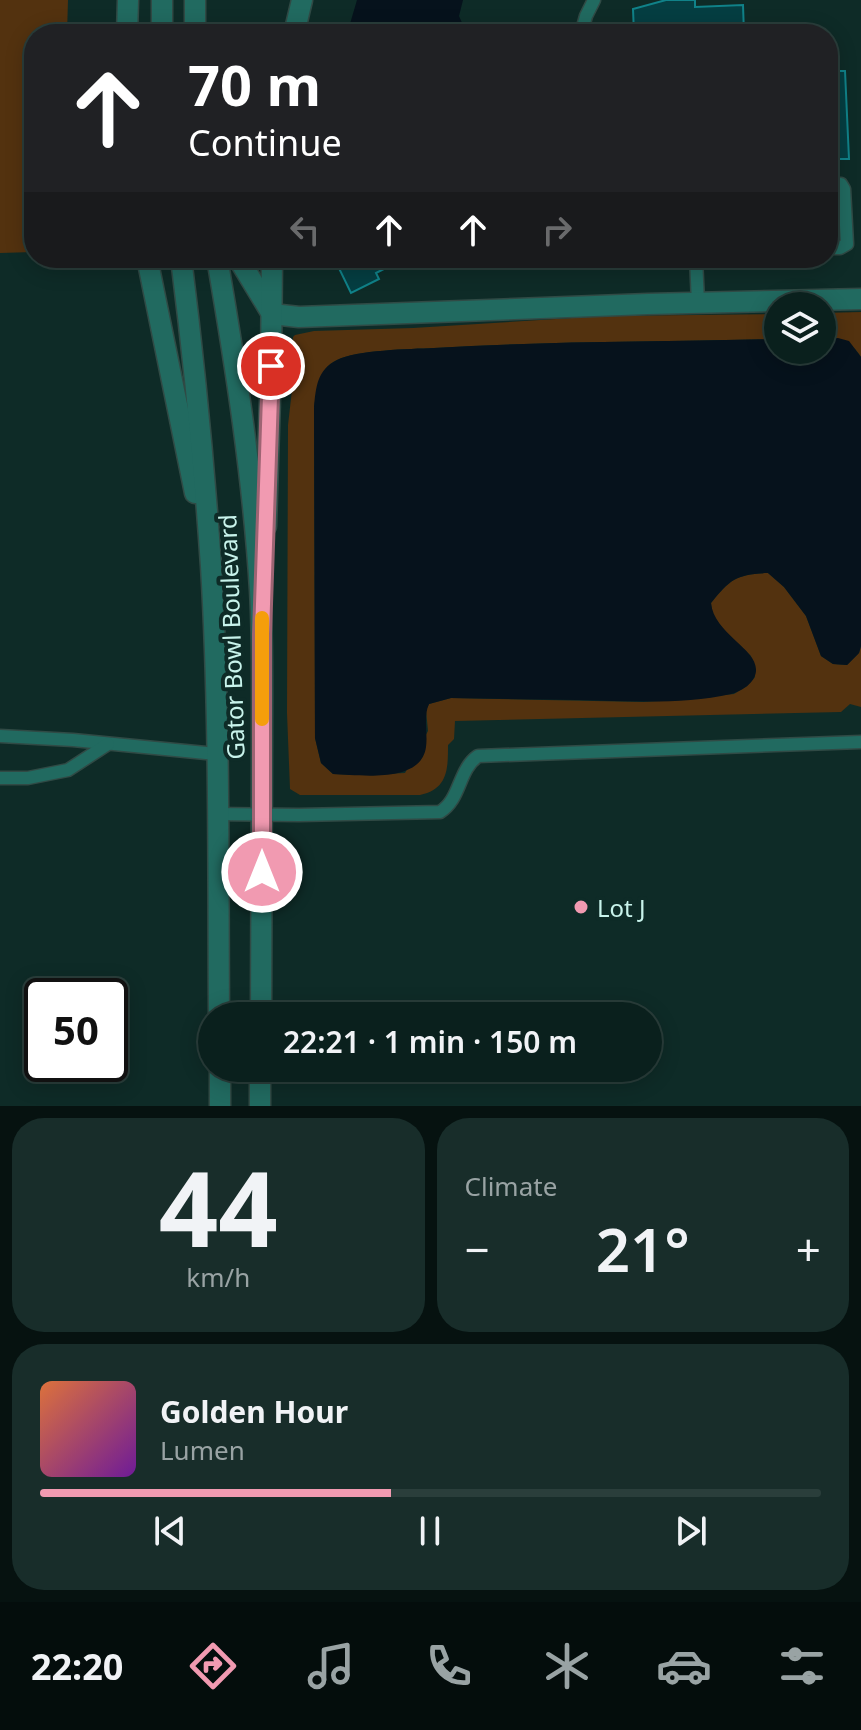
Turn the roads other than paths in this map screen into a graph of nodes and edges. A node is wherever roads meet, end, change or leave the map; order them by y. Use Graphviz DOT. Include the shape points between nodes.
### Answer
graph roads {
  1 [pos="128,0"];
  2 [pos="162,0"];
  3 [pos="195,0"];
  4 [pos="302,0"];
  5 [pos="594,0"];
  6 [pos="127,24"];
  7 [pos="162,24"];
  8 [pos="195,24"];
  9 [pos="296,24"];
  10 [pos="584,24"];
  11 [pos="838,184"];
  12 [pos="838,248"];
  13 [pos="149,268"];
  14 [pos="182,268"];
  15 [pos="219,268"];
  16 [pos="244,268"];
  17 [pos="272,268"];
  18 [pos="696,268"];
  19 [pos="861,299"];
  20 [pos="698,303"];
  21 [pos="272,314"];
  22 [pos="211,569"];
  23 [pos="262,634"];
  24 [pos="0,736"];
  25 [pos="861,742"];
  26 [pos="108,744"];
  27 [pos="216,754"];
  28 [pos="0,778"];
  29 [pos="217,814"];
  30 [pos="262,814"];
  31 [pos="219,1002"];
  32 [pos="261,1002"];
  33 [pos="220,1082"];
  34 [pos="260,1082"];
  35 [pos="220,1106"];
  36 [pos="260,1106"];
  1 -- 6 [label="main road"];
  2 -- 7 [label="main road"];
  3 -- 8 [label="main road"];
  4 -- 9 [label="main road"];
  5 -- 10 [label="lane"];
  11 -- 12 [label="lane" via="844,189 847,244"];
  13 -- 22 [label="main road"];
  14 -- 22 [label="main road, Gator Bowl Boulevard"];
  15 -- 23 [label="main road, Gator Bowl Boulevard" via="249,467"];
  16 -- 21 [label="main road"];
  17 -- 21 [label="main road"];
  18 -- 20 [label="lane"];
  19 -- 20 [label="main road"];
  20 -- 21 [label="main road"];
  21 -- 23 [label="main road"];
  22 -- 27 [label="main road, Gator Bowl Boulevard"];
  23 -- 30 [label="main road, Gator Bowl Boulevard"];
  24 -- 26 [label="lane"];
  25 -- 30 [label="lane" via="478,756 453,800 440,812"];
  26 -- 27 [label="lane"];
  26 -- 28 [label="lane" via="68,770"];
  27 -- 29 [label="main road, Gator Bowl Boulevard"];
  29 -- 30 [label="lane"];
  29 -- 31 [label="main road, Gator Bowl Boulevard"];
  30 -- 32 [label="main road, Gator Bowl Boulevard"];
  33 -- 35 [label="main road"];
  34 -- 36 [label="main road"];
}
